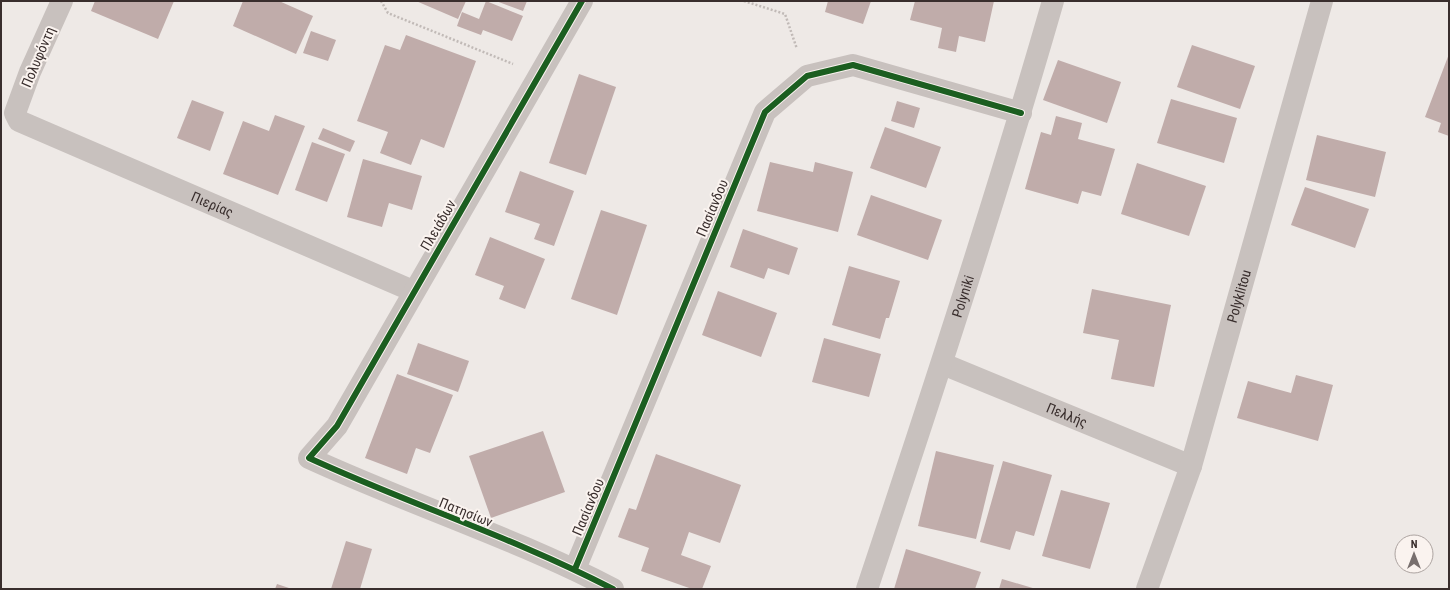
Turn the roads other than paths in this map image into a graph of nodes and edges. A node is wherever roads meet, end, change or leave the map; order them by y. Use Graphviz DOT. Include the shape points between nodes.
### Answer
graph roads {
  1 [pos="62,1"];
  2 [pos="582,1"];
  3 [pos="1053,1"];
  4 [pos="1322,1"];
  5 [pos="15,113"];
  6 [pos="1021,113"];
  7 [pos="413,292"];
  8 [pos="943,364"];
  9 [pos="309,458"];
  10 [pos="1191,466"];
  11 [pos="575,569"];
  12 [pos="613,589"];
  13 [pos="867,589"];
  14 [pos="1147,589"];
  1 -- 5 [label="street, Πολυφόντη" via="30,72"];
  2 -- 7 [label="street, Πλειάδων"];
  3 -- 6 [label="street, Polyniki"];
  4 -- 10 [label="street, Polyklitou"];
  5 -- 7 [label="street, Πιερίας" via="19,121"];
  6 -- 8 [label="street, Polyniki"];
  6 -- 11 [label="street, Πασίανδου" via="853,65 807,76 764,112"];
  7 -- 9 [label="street, Πλειάδων" via="337,426"];
  8 -- 10 [label="street, Πελλής"];
  8 -- 13 [label="street, Polyniki"];
  9 -- 11 [label="street, Πατησίων"];
  10 -- 14 [label="street, Polyklitou"];
  11 -- 12 [label="street, Πατησίων"];
}
